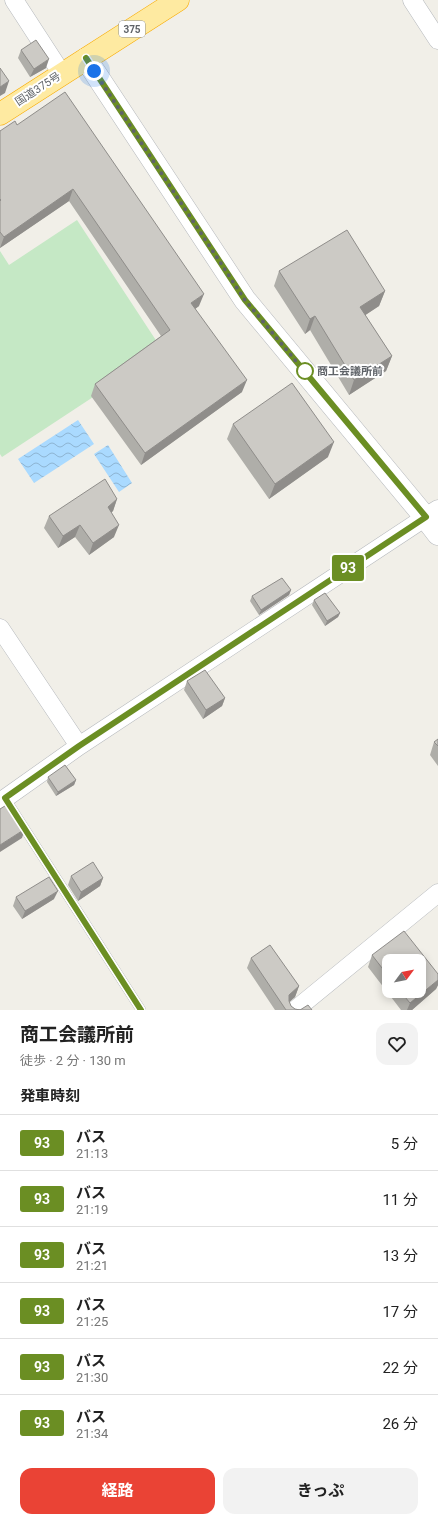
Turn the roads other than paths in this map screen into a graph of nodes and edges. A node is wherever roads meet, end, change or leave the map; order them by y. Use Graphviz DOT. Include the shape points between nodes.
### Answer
graph roads {
  1 [pos="14,0"];
  2 [pos="178,0"];
  3 [pos="412,0"];
  4 [pos="438,40"];
  5 [pos="86,58"];
  6 [pos="62,74"];
  7 [pos="0,114"];
  8 [pos="434,520"];
  9 [pos="0,628"];
  10 [pos="79,746"];
  11 [pos="3,800"];
  12 [pos="438,893"];
  13 [pos="141,1010"];
  14 [pos="295,1010"];
  1 -- 6 [label="street"];
  2 -- 5 [label="highway, 国道375号 / 375"];
  3 -- 4 [label="street"];
  5 -- 6 [label="highway, 国道375号 / 375"];
  5 -- 8 [label="street" via="245,300"];
  6 -- 7 [label="highway, 国道375号 / 375"];
  8 -- 10 [label="street"];
  9 -- 10 [label="street"];
  10 -- 11 [label="street"];
  11 -- 13 [label="lane"];
  12 -- 14 [label="street"];
}
